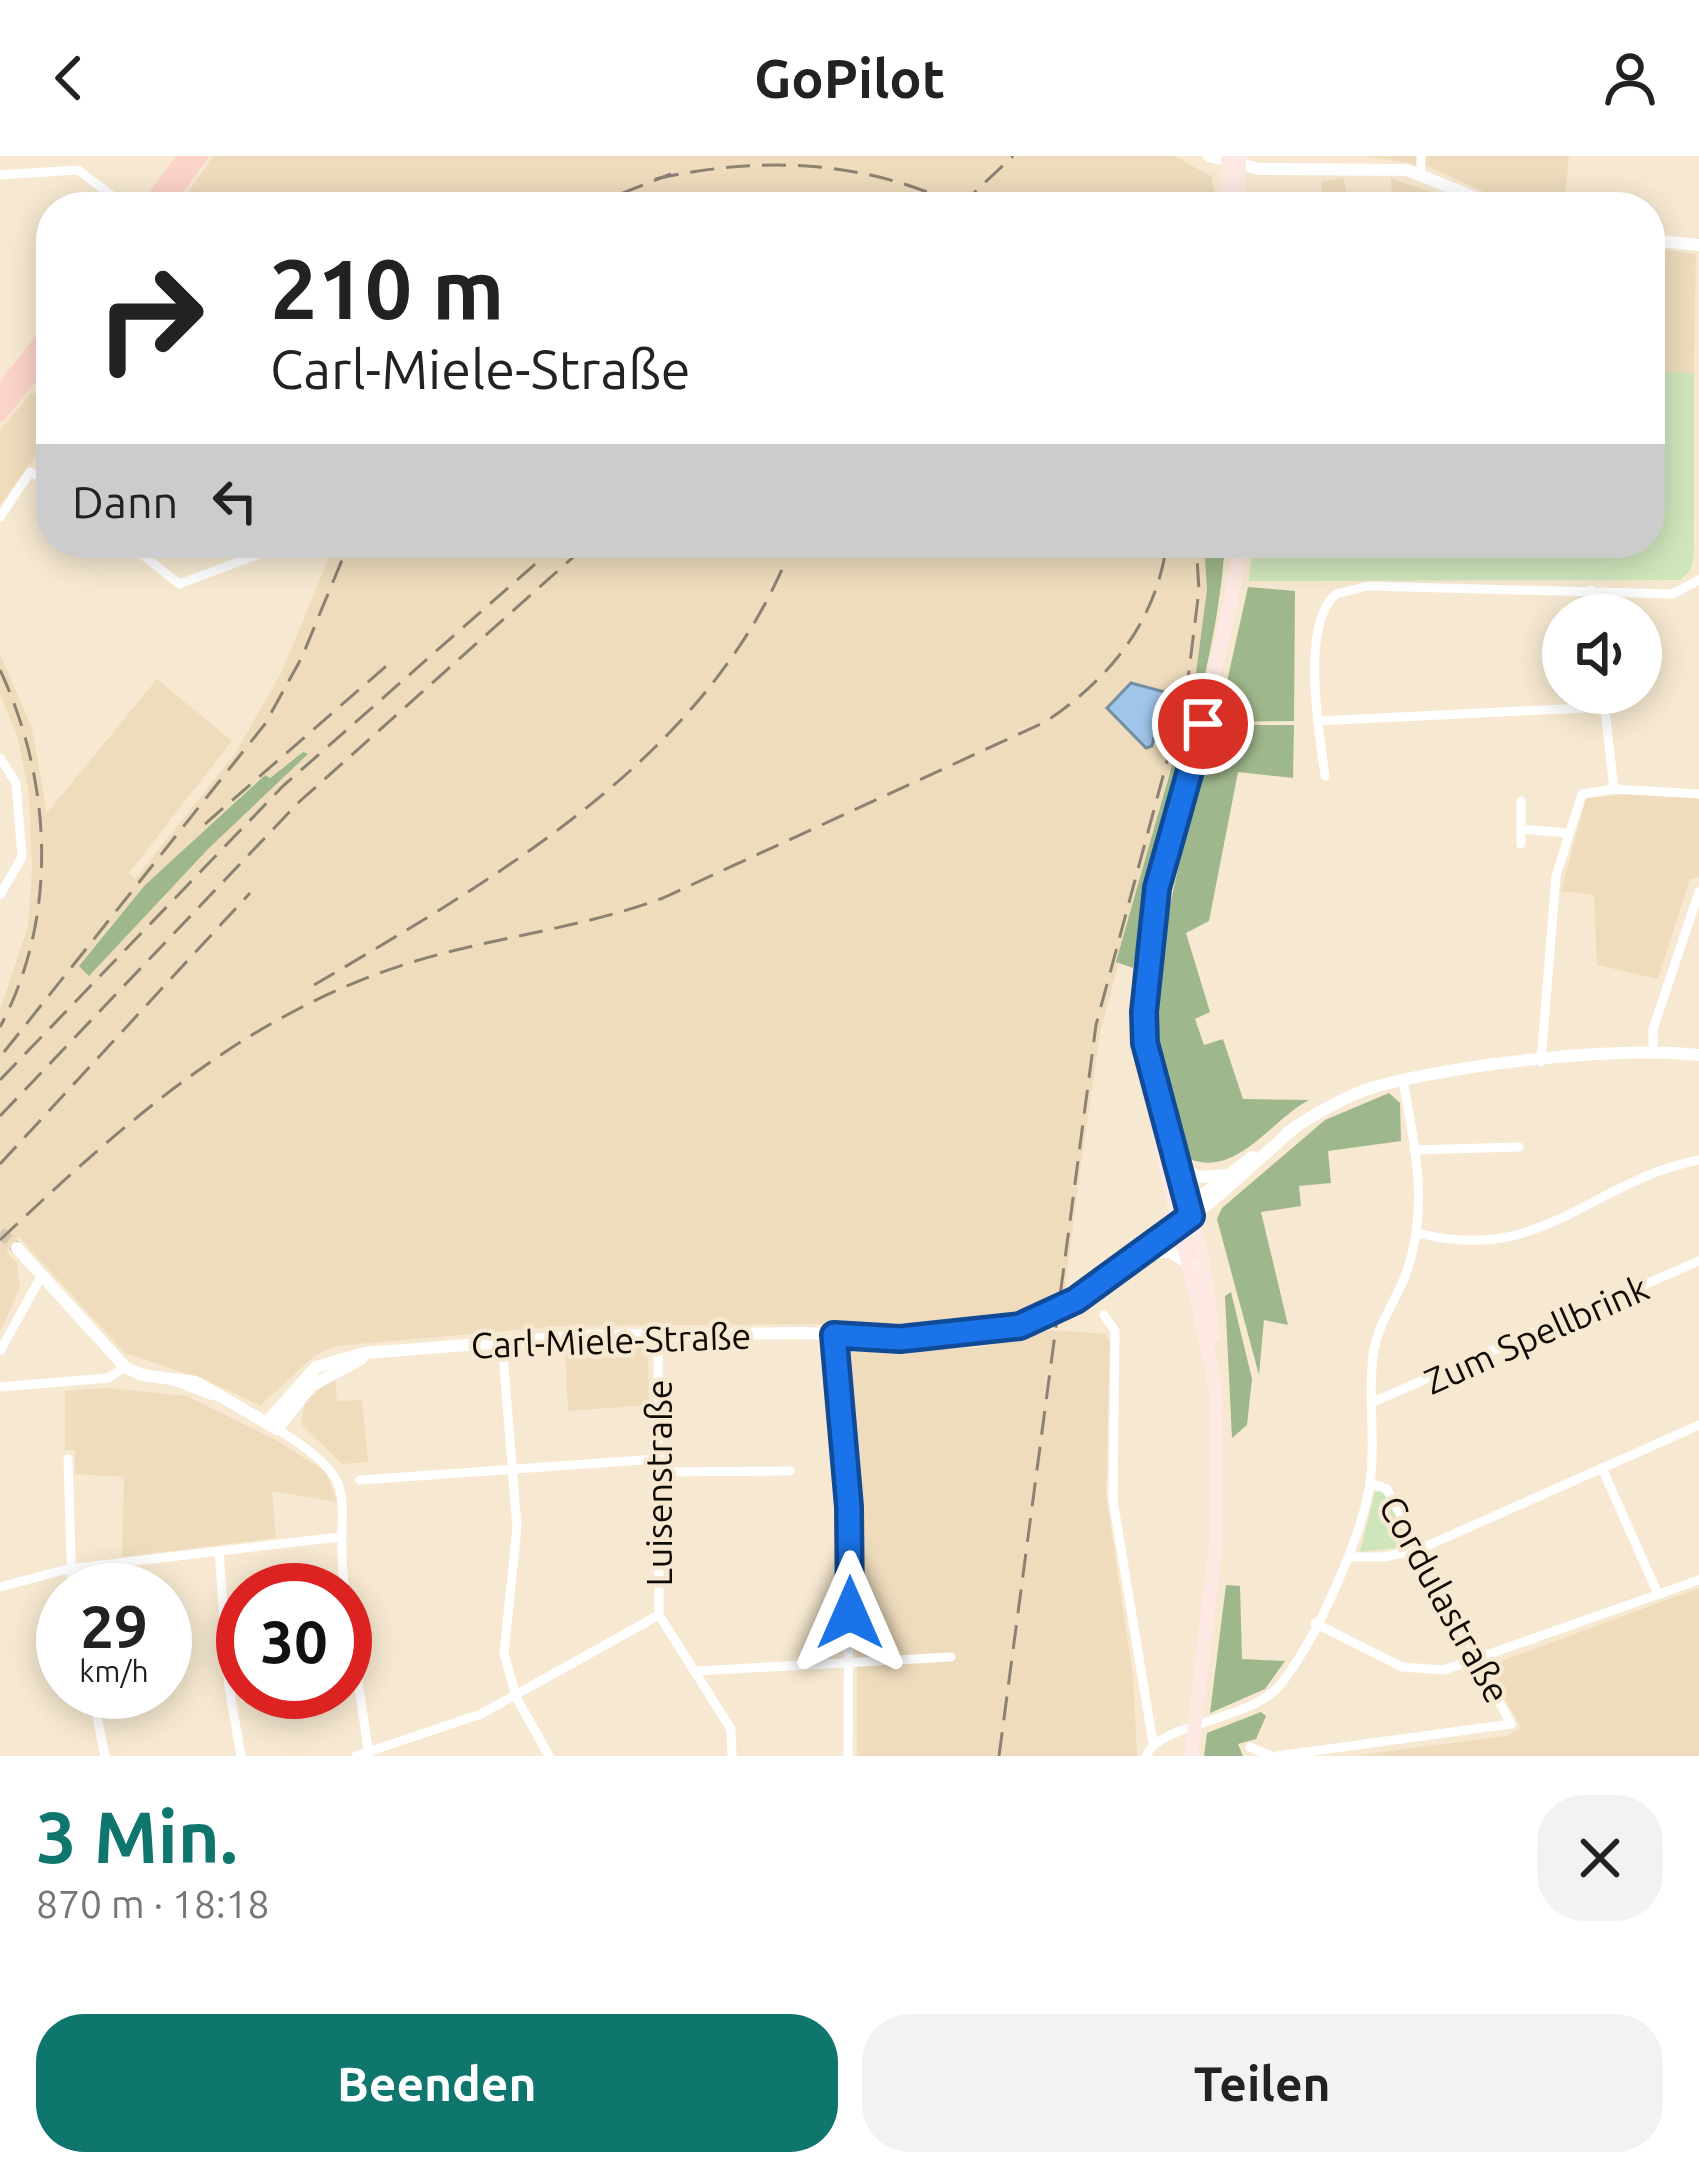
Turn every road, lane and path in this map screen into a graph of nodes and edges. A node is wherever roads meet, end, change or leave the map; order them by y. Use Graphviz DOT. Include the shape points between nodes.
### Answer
graph roads {
  1 [pos="186,156"];
  2 [pos="201,156"];
  3 [pos="1209,156"];
  4 [pos="1421,156"];
  5 [pos="1233,160"];
  6 [pos="1421,174"];
  7 [pos="0,175"];
  8 [pos="107,192"];
  9 [pos="158,192"];
  10 [pos="173,192"];
  11 [pos="1229,192"];
  12 [pos="1236,192"];
  13 [pos="1463,192"];
  14 [pos="1665,242"];
  15 [pos="1699,245"];
  16 [pos="36,343"];
  17 [pos="36,370"];
  18 [pos="6,374"];
  19 [pos="0,393"];
  20 [pos="0,414"];
  21 [pos="36,475"];
  22 [pos="0,517"];
  23 [pos="146,558"];
  24 [pos="248,558"];
  25 [pos="1237,558"];
  26 [pos="1699,580"];
  27 [pos="1591,590"];
  28 [pos="1591,594"];
  29 [pos="1542,710"];
  30 [pos="1606,714"];
  31 [pos="1318,721"];
  32 [pos="0,758"];
  33 [pos="1325,776"];
  34 [pos="1614,789"];
  35 [pos="1699,794"];
  36 [pos="1521,802"];
  37 [pos="1521,829"];
  38 [pos="1569,833"];
  39 [pos="1521,844"];
  40 [pos="1699,893"];
  41 [pos="0,896"];
  42 [pos="1145,1043"];
  43 [pos="1653,1052"];
  44 [pos="1699,1055"];
  45 [pos="1541,1061"];
  46 [pos="1403,1081"];
  47 [pos="1293,1129"];
  48 [pos="1520,1147"];
  49 [pos="1414,1150"];
  50 [pos="1699,1160"];
  51 [pos="1178,1164"];
  52 [pos="1228,1175"];
  53 [pos="1185,1213"];
  54 [pos="1418,1233"];
  55 [pos="17,1248"];
  56 [pos="1134,1258"];
  57 [pos="1699,1262"];
  58 [pos="1191,1265"];
  59 [pos="42,1275"];
  60 [pos="1063,1306"];
  61 [pos="1104,1315"];
  62 [pos="658,1334"];
  63 [pos="837,1335"];
  64 [pos="502,1342"];
  65 [pos="0,1351"];
  66 [pos="125,1366"];
  67 [pos="0,1387"];
  68 [pos="1216,1393"];
  69 [pos="1373,1402"];
  70 [pos="1699,1425"];
  71 [pos="271,1426"];
  72 [pos="68,1459"];
  73 [pos="657,1466"];
  74 [pos="1602,1468"];
  75 [pos="513,1469"];
  76 [pos="790,1471"];
  77 [pos="360,1480"];
  78 [pos="1370,1483"];
  79 [pos="339,1537"];
  80 [pos="1420,1549"];
  81 [pos="219,1551"];
  82 [pos="1349,1557"];
  83 [pos="68,1563"];
  84 [pos="124,1563"];
  85 [pos="342,1563"];
  86 [pos="36,1578"];
  87 [pos="1699,1580"];
  88 [pos="0,1587"];
  89 [pos="1657,1592"];
  90 [pos="659,1616"];
  91 [pos="1315,1622"];
  92 [pos="951,1657"];
  93 [pos="1480,1659"];
  94 [pos="849,1661"];
  95 [pos="696,1671"];
  96 [pos="516,1697"];
  97 [pos="97,1719"];
  98 [pos="360,1719"];
  99 [pos="1153,1743"];
  100 [pos="1250,1747"];
  101 [pos="364,1755"];
  102 [pos="105,1756"];
  103 [pos="241,1756"];
  104 [pos="549,1756"];
  105 [pos="732,1756"];
  106 [pos="848,1756"];
  107 [pos="1146,1756"];
  108 [pos="1191,1756"];
  109 [pos="1274,1756"];
  1 -- 9 [label="main road"];
  2 -- 10 [label="main road"];
  3 -- 5 [label="street"];
  4 -- 6 [label="street"];
  5 -- 6 [label="street" via="1288,171 1378,167"];
  5 -- 11 [label="main road"];
  5 -- 12 [label="main road"];
  6 -- 13 [label="street"];
  7 -- 8 [label="street" via="78,170"];
  14 -- 15 [label="street"];
  16 -- 18 [label="main road"];
  17 -- 20 [label="main road"];
  18 -- 19 [label="main road"];
  21 -- 22 [label="street" via="30,472"];
  23 -- 24 [label="street" via="178,584"];
  25 -- 42 [label="main road" via="1216,677 1157,888"];
  26 -- 27 [label="street" via="1673,593"];
  27 -- 28 [label="street"];
  27 -- 31 [label="street" via="1344,590 1317,622"];
  29 -- 31 [label="street"];
  30 -- 34 [label="street"];
  31 -- 33 [label="street"];
  32 -- 41 [label="street" via="16,783 22,857"];
  34 -- 35 [label="street"];
  34 -- 38 [label="street" via="1582,794"];
  36 -- 37 [label="street"];
  37 -- 38 [label="street"];
  37 -- 39 [label="street"];
  38 -- 45 [label="street" via="1556,876"];
  40 -- 43 [label="street" via="1653,1029"];
  42 -- 51 [label="main road"];
  42 -- 53 [label="main road" via="1155,1121"];
  43 -- 44 [label="street, Carl-Miele-Straße"];
  43 -- 45 [label="street, Carl-Miele-Straße"];
  45 -- 46 [label="street, Carl-Miele-Straße"];
  46 -- 47 [label="street, Carl-Miele-Straße" via="1346,1098"];
  46 -- 49 [label="street"];
  47 -- 52 [label="street, Carl-Miele-Straße"];
  47 -- 53 [label="street, Carl-Miele-Straße"];
  48 -- 49 [label="street"];
  49 -- 54 [label="street"];
  50 -- 54 [label="street" via="1511,1240"];
  51 -- 52 [label="street" via="1198,1177"];
  51 -- 53 [label="main road"];
  52 -- 53 [label="street, Carl-Miele-Straße"];
  53 -- 56 [label="street, Carl-Miele-Straße"];
  53 -- 58 [label="main road"];
  53 -- 60 [label="street, Carl-Miele-Straße"];
  53 -- 68 [label="main road" via="1210,1303"];
  54 -- 69 [label="street" via="1373,1351"];
  55 -- 59 [label="street"];
  56 -- 58 [label="street" via="1159,1249"];
  56 -- 60 [label="street, Carl-Miele-Straße"];
  57 -- 69 [label="street, Zum Spellbrink"];
  58 -- 68 [label="main road"];
  59 -- 65 [label="street"];
  59 -- 66 [label="street"];
  60 -- 63 [label="street, Carl-Miele-Straße" via="1004,1331"];
  61 -- 99 [label="street" via="1115,1331 1113,1500"];
  62 -- 63 [label="street, Carl-Miele-Straße"];
  62 -- 64 [label="street, Carl-Miele-Straße"];
  62 -- 73 [label="street, Luisenstraße"];
  63 -- 94 [label="street"];
  64 -- 71 [label="street, Carl-Miele-Straße" via="339,1356 316,1367"];
  64 -- 75 [label="street"];
  66 -- 67 [label="street" via="108,1378"];
  66 -- 71 [label="street" via="196,1382"];
  68 -- 108 [label="main road" via="1216,1543"];
  69 -- 78 [label="street"];
  70 -- 74 [label="street"];
  71 -- 79 [label="street" via="340,1479"];
  72 -- 83 [label="street"];
  73 -- 75 [label="street"];
  73 -- 76 [label="street"];
  73 -- 90 [label="street, Luisenstraße"];
  74 -- 80 [label="street"];
  74 -- 89 [label="street"];
  75 -- 77 [label="street"];
  75 -- 96 [label="street" via="517,1527 504,1642"];
  78 -- 80 [label="street, Cordulastraße" via="1387,1489"];
  78 -- 82 [label="street"];
  79 -- 81 [label="street"];
  79 -- 85 [label="street"];
  80 -- 82 [label="street"];
  80 -- 93 [label="street, Cordulastraße"];
  81 -- 84 [label="street"];
  81 -- 103 [label="street"];
  82 -- 91 [label="street"];
  86 -- 88 [label="street"];
  87 -- 89 [label="street"];
  89 -- 93 [label="street"];
  90 -- 95 [label="street, Luisenstraße"];
  90 -- 96 [label="street"];
  91 -- 93 [label="street" via="1412,1669"];
  91 -- 99 [label="street" via="1280,1684 1252,1707"];
  92 -- 94 [label="street"];
  93 -- 109 [label="street, Cordulastraße" via="1510,1724"];
  94 -- 95 [label="street"];
  94 -- 106 [label="street"];
  95 -- 105 [label="street, Luisenstraße" via="731,1729"];
  96 -- 101 [label="street"];
  96 -- 104 [label="street"];
  97 -- 102 [label="street"];
  98 -- 101 [label="street"];
  99 -- 107 [label="street"];
  100 -- 109 [label="street"];
}
